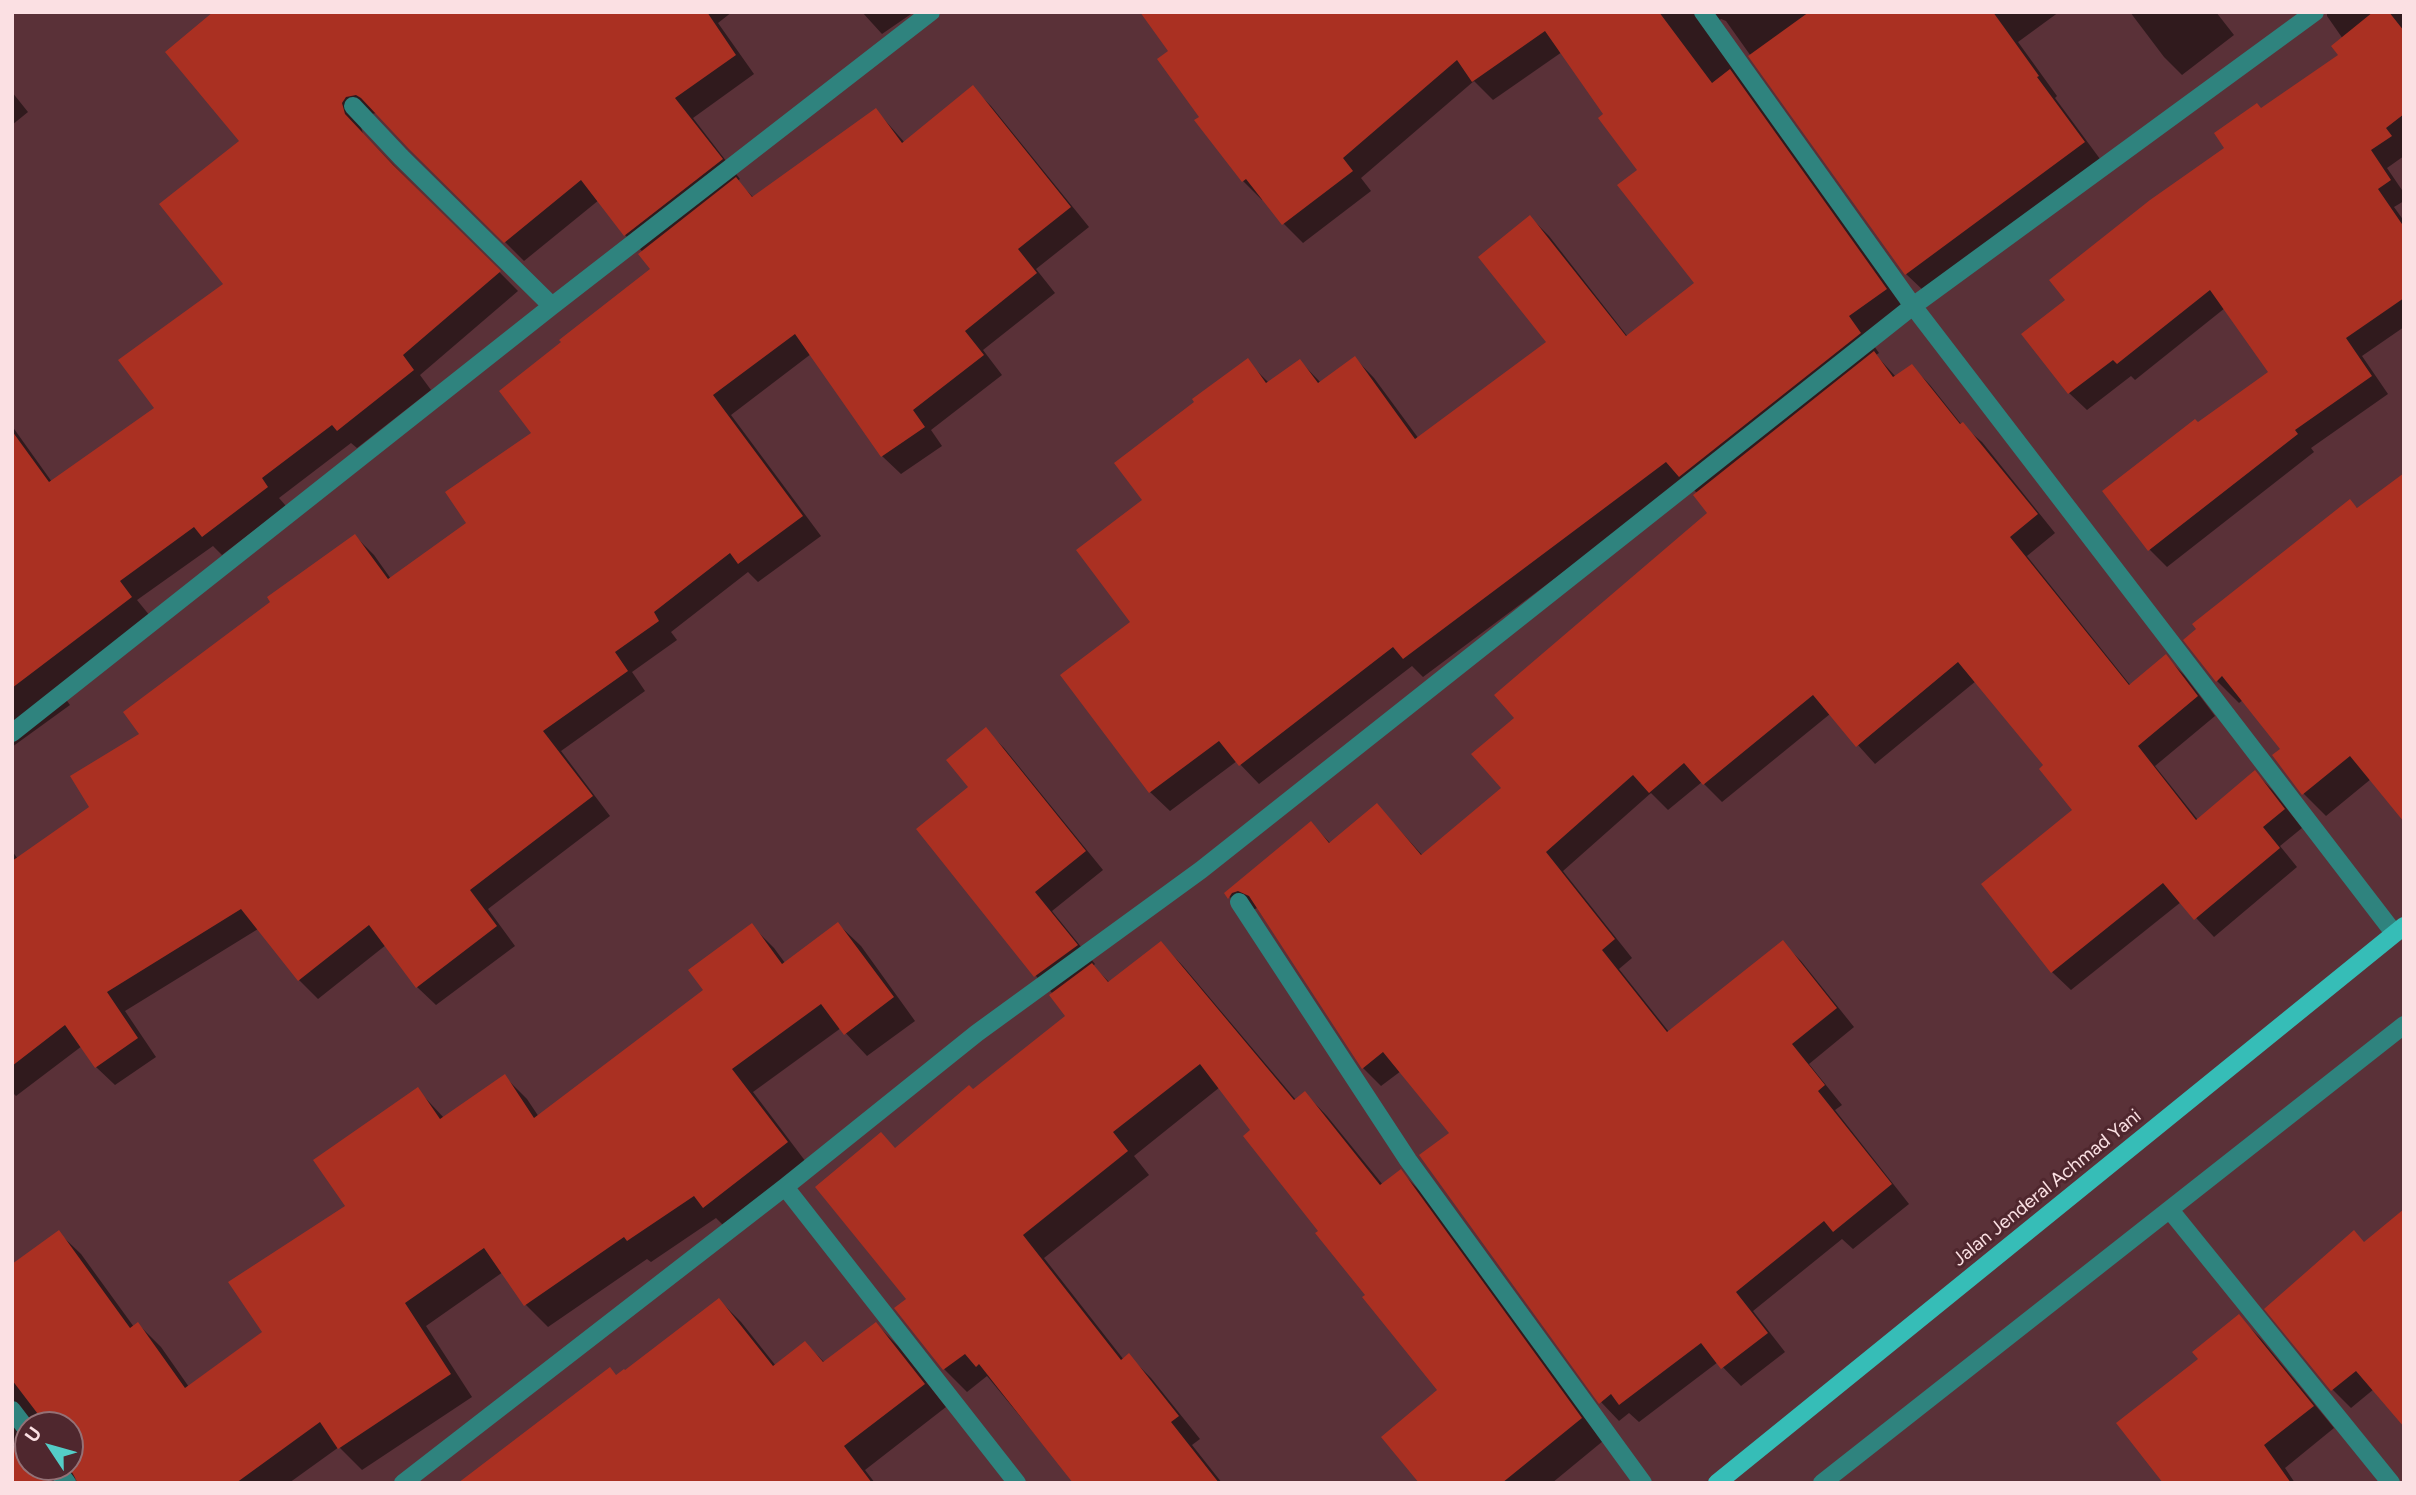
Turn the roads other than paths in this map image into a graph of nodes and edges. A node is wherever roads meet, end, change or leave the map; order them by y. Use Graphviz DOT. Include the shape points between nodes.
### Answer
graph roads {
  1 [pos="932,12"];
  2 [pos="1703,12"];
  3 [pos="2315,12"];
  4 [pos="354,106"];
  5 [pos="552,306"];
  6 [pos="1913,306"];
  7 [pos="12,733"];
  8 [pos="1239,902"];
  9 [pos="2399,929"];
  10 [pos="2404,1025"];
  11 [pos="785,1187"];
  12 [pos="2170,1210"];
  13 [pos="402,1483"];
  14 [pos="1017,1483"];
  15 [pos="1643,1483"];
  16 [pos="1717,1483"];
  17 [pos="1822,1483"];
  18 [pos="2391,1483"];
  1 -- 5 [label="street"];
  2 -- 6 [label="street"];
  3 -- 6 [label="street"];
  4 -- 5 [label="street"];
  5 -- 7 [label="street"];
  6 -- 9 [label="street"];
  6 -- 11 [label="street" via="1201,870 977,1033"];
  8 -- 15 [label="street" via="1408,1160"];
  9 -- 16 [label="main road, Jalan Jenderal Achmad Yani"];
  10 -- 12 [label="street"];
  11 -- 13 [label="street"];
  11 -- 14 [label="street"];
  12 -- 17 [label="street"];
  12 -- 18 [label="street"];
}
